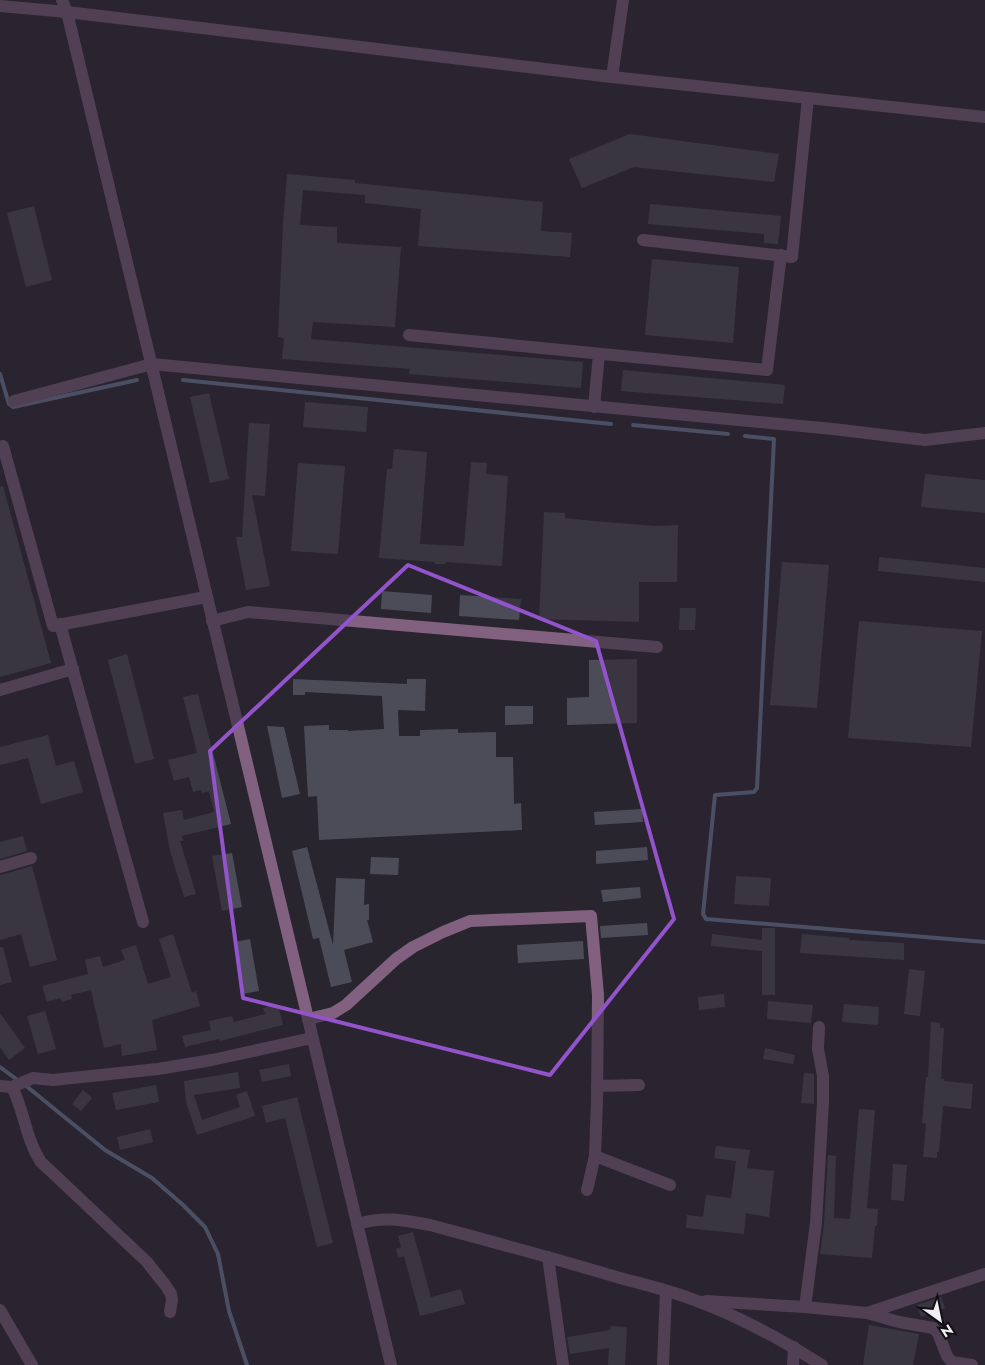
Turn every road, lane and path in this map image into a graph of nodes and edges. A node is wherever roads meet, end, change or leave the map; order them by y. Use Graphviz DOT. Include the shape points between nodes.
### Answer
graph roads {
  1 [pos="623,0"];
  2 [pos="0,6"];
  3 [pos="64,6"];
  4 [pos="612,77"];
  5 [pos="808,98"];
  6 [pos="985,117"];
  7 [pos="643,240"];
  8 [pos="781,255"];
  9 [pos="409,335"];
  10 [pos="599,354"];
  11 [pos="152,364"];
  12 [pos="14,401"];
  13 [pos="594,407"];
  14 [pos="985,433"];
  15 [pos="0,447"];
  16 [pos="206,597"];
  17 [pos="212,621"];
  18 [pos="60,624"];
  19 [pos="657,647"];
  20 [pos="73,670"];
  21 [pos="0,690"];
  22 [pos="31,858"];
  23 [pos="0,867"];
  24 [pos="143,922"];
  25 [pos="308,1019"];
  26 [pos="819,1027"];
  27 [pos="312,1038"];
  28 [pos="640,1085"];
  29 [pos="597,1086"];
  30 [pos="6,1087"];
  31 [pos="596,1156"];
  32 [pos="670,1185"];
  33 [pos="588,1190"];
  34 [pos="357,1224"];
  35 [pos="548,1257"];
  36 [pos="985,1274"];
  37 [pos="666,1291"];
  38 [pos="696,1300"];
  39 [pos="805,1307"];
  40 [pos="0,1310"];
  41 [pos="170,1312"];
  42 [pos="867,1313"];
  43 [pos="794,1347"];
  44 [pos="32,1365"];
  45 [pos="391,1365"];
  46 [pos="563,1365"];
  47 [pos="663,1365"];
  48 [pos="793,1365"];
  49 [pos="822,1365"];
  50 [pos="972,1365"];
  1 -- 4 [label="street"];
  2 -- 3 [label="street"];
  3 -- 4 [label="street"];
  3 -- 11 [label="street"];
  4 -- 5 [label="street"];
  5 -- 6 [label="street"];
  5 -- 8 [label="street" via="792,257"];
  7 -- 8 [label="street"];
  8 -- 10 [label="street" via="767,370"];
  9 -- 10 [label="street"];
  10 -- 13 [label="street"];
  11 -- 12 [label="street"];
  11 -- 13 [label="street"];
  11 -- 16 [label="street"];
  13 -- 14 [label="street" via="925,440"];
  15 -- 18 [label="street" via="3,446 53,626"];
  16 -- 17 [label="street"];
  16 -- 18 [label="street"];
  17 -- 19 [label="street" via="248,612"];
  17 -- 25 [label="street"];
  18 -- 20 [label="street"];
  20 -- 21 [label="street"];
  20 -- 24 [label="street"];
  22 -- 23 [label="street"];
  25 -- 27 [label="street"];
  25 -- 29 [label="street" via="346,1005 413,947 470,921 591,916 598,996"];
  26 -- 39 [label="street" via="823,1102 816,1223"];
  27 -- 30 [label="street" via="181,1065 53,1080 28,1079"];
  27 -- 34 [label="street"];
  28 -- 29 [label="street"];
  29 -- 31 [label="street"];
  30 -- 41 [label="street" via="18,1098 41,1162 147,1262 171,1294"];
  31 -- 32 [label="street"];
  31 -- 33 [label="street"];
  34 -- 35 [label="street" via="384,1218 407,1220"];
  34 -- 45 [label="street"];
  35 -- 37 [label="street"];
  35 -- 46 [label="street"];
  36 -- 42 [label="street"];
  37 -- 38 [label="street"];
  37 -- 47 [label="street"];
  38 -- 39 [label="street"];
  38 -- 43 [label="street"];
  39 -- 42 [label="street"];
  40 -- 44 [label="street"];
  42 -- 50 [label="street" via="933,1328 950,1360"];
  43 -- 48 [label="street"];
  43 -- 49 [label="street"];
}
